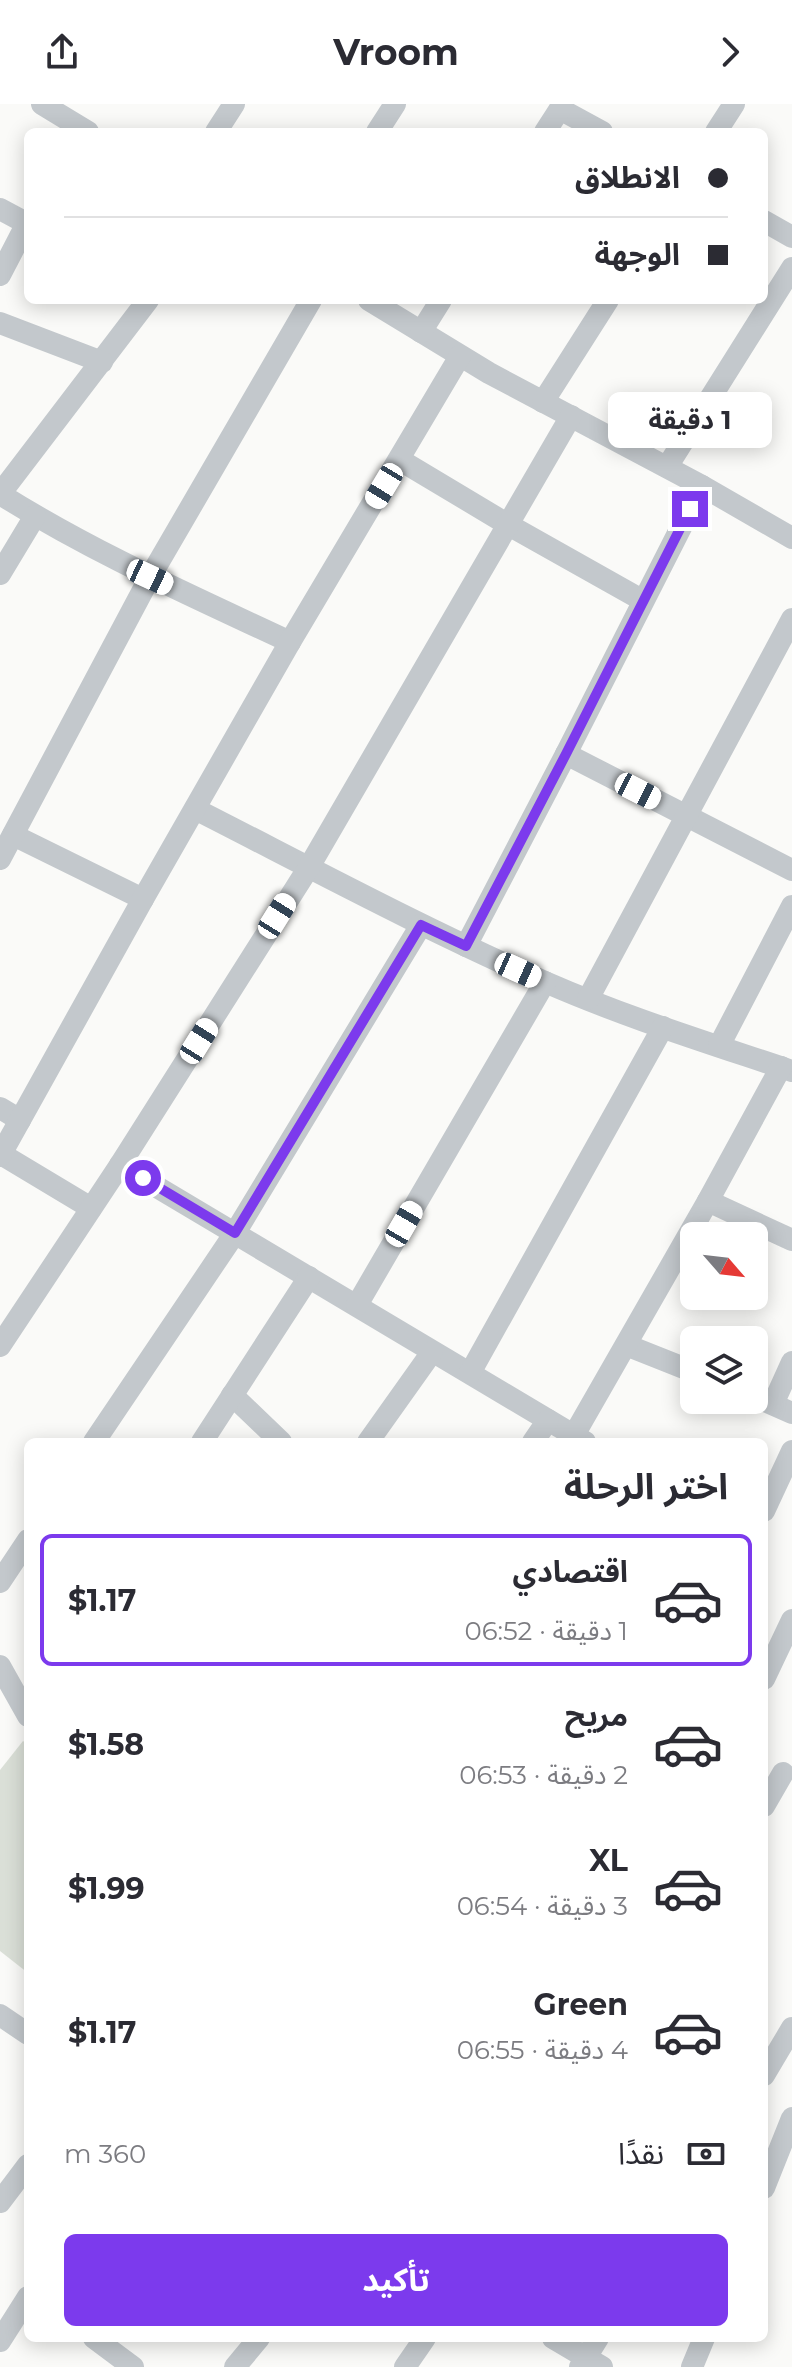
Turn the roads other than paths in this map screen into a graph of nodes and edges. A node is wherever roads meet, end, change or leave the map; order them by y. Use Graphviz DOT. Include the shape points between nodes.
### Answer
graph roads {
  1 [pos="42,104"];
  2 [pos="234,104"];
  3 [pos="395,104"];
  4 [pos="734,104"];
  5 [pos="561,106"];
  6 [pos="70,112"];
  7 [pos="84,128"];
  8 [pos="219,128"];
  9 [pos="380,128"];
  10 [pos="547,128"];
  11 [pos="596,128"];
  12 [pos="719,128"];
  13 [pos="0,209"];
  14 [pos="24,222"];
  15 [pos="768,223"];
  16 [pos="24,231"];
  17 [pos="792,237"];
  18 [pos="792,268"];
  19 [pos="0,275"];
  20 [pos="145,304"];
  21 [pos="309,304"];
  22 [pos="376,304"];
  23 [pos="438,304"];
  24 [pos="605,304"];
  25 [pos="0,323"];
  26 [pos="421,332"];
  27 [pos="460,356"];
  28 [pos="102,362"];
  29 [pos="543,402"];
  30 [pos="571,416"];
  31 [pos="400,460"];
  32 [pos="667,467"];
  33 [pos="702,486"];
  34 [pos="35,516"];
  35 [pos="507,524"];
  36 [pos="790,534"];
  37 [pos="0,574"];
  38 [pos="150,577"];
  39 [pos="642,600"];
  40 [pos="792,619"];
  41 [pos="290,642"];
  42 [pos="566,754"];
  43 [pos="195,809"];
  44 [pos="687,815"];
  45 [pos="13,835"];
  46 [pos="0,859"];
  47 [pos="309,867"];
  48 [pos="792,870"];
  49 [pos="143,899"];
  50 [pos="792,906"];
  51 [pos="421,925"];
  52 [pos="466,946"];
  53 [pos="545,982"];
  54 [pos="588,999"];
  55 [pos="663,1027"];
  56 [pos="719,1046"];
  57 [pos="786,1069"];
  58 [pos="0,1108"];
  59 [pos="20,1120"];
  60 [pos="1,1155"];
  61 [pos="120,1165"];
  62 [pos="708,1201"];
  63 [pos="91,1208"];
  64 [pos="235,1233"];
  65 [pos="792,1240"];
  66 [pos="309,1277"];
  67 [pos="357,1305"];
  68 [pos="626,1345"];
  69 [pos="0,1346"];
  70 [pos="432,1352"];
  71 [pos="792,1362"];
  72 [pos="680,1366"];
  73 [pos="470,1373"];
  74 [pos="232,1395"];
  75 [pos="773,1404"];
  76 [pos="548,1420"];
  77 [pos="97,1438"];
  78 [pos="205,1438"];
  79 [pos="277,1438"];
  80 [pos="371,1438"];
  81 [pos="536,1438"];
  82 [pos="580,1438"];
  83 [pos="792,1451"];
  84 [pos="768,1502"];
  85 [pos="24,1546"];
  86 [pos="0,1582"];
  87 [pos="792,1620"];
  88 [pos="771,1645"];
  89 [pos="0,1666"];
  90 [pos="24,1709"];
  91 [pos="780,1771"];
  92 [pos="768,1797"];
  93 [pos="0,2015"];
  94 [pos="792,2028"];
  95 [pos="24,2031"];
  96 [pos="774,2062"];
  97 [pos="792,2118"];
  98 [pos="24,2170"];
  99 [pos="768,2178"];
  100 [pos="0,2202"];
  101 [pos="24,2303"];
  102 [pos="0,2341"];
  103 [pos="99,2342"];
  104 [pos="256,2342"];
  105 [pos="422,2342"];
  106 [pos="559,2342"];
  107 [pos="597,2342"];
  108 [pos="702,2342"];
  109 [pos="589,2364"];
  110 [pos="133,2367"];
  111 [pos="235,2367"];
  112 [pos="405,2367"];
  113 [pos="692,2367"];
  1 -- 6 [label="street"];
  2 -- 8 [label="street"];
  3 -- 9 [label="street"];
  4 -- 12 [label="street"];
  5 -- 10 [label="street"];
  5 -- 11 [label="street"];
  6 -- 7 [label="street"];
  13 -- 14 [label="street"];
  15 -- 17 [label="street"];
  16 -- 19 [label="street"];
  18 -- 32 [label="street"];
  20 -- 28 [label="street"];
  21 -- 38 [label="street"];
  22 -- 26 [label="street"];
  23 -- 26 [label="street"];
  24 -- 29 [label="street"];
  25 -- 28 [label="street"];
  26 -- 27 [label="street"];
  27 -- 29 [label="street"];
  27 -- 31 [label="street"];
  28 -- 34 [label="street" via="0,494"];
  29 -- 30 [label="street"];
  30 -- 32 [label="street"];
  30 -- 35 [label="street"];
  31 -- 35 [label="street"];
  31 -- 41 [label="street"];
  32 -- 33 [label="street"];
  33 -- 36 [label="street"];
  33 -- 39 [label="street"];
  34 -- 37 [label="street"];
  34 -- 38 [label="street"];
  35 -- 39 [label="street"];
  35 -- 47 [label="street"];
  38 -- 41 [label="street"];
  38 -- 45 [label="street"];
  39 -- 42 [label="street"];
  40 -- 44 [label="street"];
  41 -- 43 [label="street"];
  42 -- 44 [label="street"];
  42 -- 52 [label="street"];
  43 -- 47 [label="street"];
  43 -- 49 [label="street"];
  44 -- 48 [label="street"];
  44 -- 54 [label="street"];
  45 -- 46 [label="street"];
  45 -- 49 [label="street"];
  47 -- 51 [label="street"];
  47 -- 61 [label="street"];
  49 -- 59 [label="street"];
  50 -- 56 [label="street"];
  51 -- 52 [label="street"];
  51 -- 64 [label="street"];
  52 -- 53 [label="street"];
  53 -- 54 [label="street"];
  53 -- 67 [label="street"];
  54 -- 55 [label="street"];
  55 -- 56 [label="street"];
  55 -- 73 [label="street"];
  56 -- 57 [label="street"];
  57 -- 62 [label="street"];
  58 -- 59 [label="street"];
  59 -- 60 [label="street"];
  60 -- 63 [label="street"];
  61 -- 63 [label="street"];
  61 -- 64 [label="street"];
  62 -- 65 [label="street"];
  62 -- 68 [label="street"];
  63 -- 69 [label="street"];
  64 -- 66 [label="street"];
  64 -- 77 [label="street"];
  66 -- 67 [label="street"];
  66 -- 74 [label="street"];
  67 -- 70 [label="street"];
  68 -- 72 [label="street"];
  68 -- 82 [label="street"];
  70 -- 73 [label="street"];
  70 -- 80 [label="street"];
  71 -- 75 [label="street"];
  73 -- 76 [label="street"];
  74 -- 78 [label="street"];
  74 -- 79 [label="street"];
  76 -- 81 [label="street"];
  76 -- 82 [label="street"];
  83 -- 84 [label="street"];
  85 -- 86 [label="street"];
  87 -- 88 [label="street"];
  89 -- 90 [label="street"];
  91 -- 92 [label="street"];
  93 -- 95 [label="street"];
  94 -- 96 [label="street"];
  97 -- 99 [label="street"];
  98 -- 100 [label="street"];
  101 -- 102 [label="street"];
  103 -- 110 [label="street"];
  104 -- 111 [label="street"];
  105 -- 112 [label="street"];
  106 -- 109 [label="street"];
  107 -- 109 [label="street"];
  108 -- 113 [label="street"];
}
